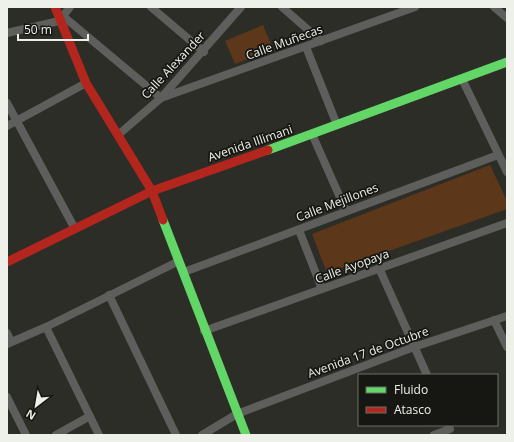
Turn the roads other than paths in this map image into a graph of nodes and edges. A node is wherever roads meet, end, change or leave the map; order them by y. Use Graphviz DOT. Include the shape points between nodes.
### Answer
graph roads {
  1 [pos="55,7"];
  2 [pos="70,7"];
  3 [pos="151,7"];
  4 [pos="241,7"];
  5 [pos="282,7"];
  6 [pos="392,7"];
  7 [pos="415,7"];
  8 [pos="494,7"];
  9 [pos="398,13"];
  10 [pos="61,18"];
  11 [pos="507,18"];
  12 [pos="7,33"];
  13 [pos="322,41"];
  14 [pos="306,47"];
  15 [pos="204,52"];
  16 [pos="507,62"];
  17 [pos="462,79"];
  18 [pos="86,83"];
  19 [pos="161,98"];
  20 [pos="7,103"];
  21 [pos="17,121"];
  22 [pos="337,125"];
  23 [pos="7,126"];
  24 [pos="312,134"];
  25 [pos="118,135"];
  26 [pos="498,155"];
  27 [pos="507,172"];
  28 [pos="152,190"];
  29 [pos="346,211"];
  30 [pos="507,223"];
  31 [pos="76,229"];
  32 [pos="299,230"];
  33 [pos="8,259"];
  34 [pos="180,261"];
  35 [pos="379,268"];
  36 [pos="184,272"];
  37 [pos="322,289"];
  38 [pos="109,295"];
  39 [pos="507,316"];
  40 [pos="494,320"];
  41 [pos="46,327"];
  42 [pos="204,331"];
  43 [pos="7,333"];
  44 [pos="9,343"];
  45 [pos="414,347"];
  46 [pos="507,347"];
  47 [pos="427,374"];
  48 [pos="7,397"];
  49 [pos="237,414"];
  50 [pos="90,416"];
  51 [pos="451,430"];
  52 [pos="26,435"];
  53 [pos="56,435"];
  54 [pos="100,435"];
  55 [pos="176,435"];
  56 [pos="202,435"];
  57 [pos="246,435"];
  58 [pos="434,435"];
  1 -- 10 [label="street"];
  2 -- 10 [label="street"];
  3 -- 15 [label="street"];
  4 -- 15 [label="street, Calle Alexander"];
  5 -- 13 [label="street"];
  6 -- 9 [label="street"];
  7 -- 9 [label="street, Calle Muñecas"];
  8 -- 11 [label="street"];
  9 -- 13 [label="street, Calle Muñecas"];
  10 -- 12 [label="street"];
  10 -- 18 [label="street"];
  10 -- 19 [label="street"];
  13 -- 14 [label="street, Calle Muñecas"];
  14 -- 19 [label="street, Calle Muñecas"];
  14 -- 22 [label="street"];
  15 -- 19 [label="street, Calle Alexander"];
  16 -- 17 [label="street, Avenida Illimani"];
  17 -- 22 [label="street, Avenida Illimani"];
  17 -- 26 [label="street"];
  18 -- 21 [label="street"];
  18 -- 25 [label="street"];
  19 -- 25 [label="street, Calle Alexander"];
  20 -- 21 [label="street"];
  21 -- 23 [label="street"];
  21 -- 31 [label="street"];
  22 -- 24 [label="street, Avenida Illimani"];
  24 -- 28 [label="street, Avenida Illimani"];
  24 -- 29 [label="street"];
  25 -- 28 [label="street"];
  26 -- 27 [label="street"];
  26 -- 29 [label="street, Calle Mejillones"];
  28 -- 31 [label="street, Avenida Illimani"];
  28 -- 34 [label="street"];
  29 -- 32 [label="street, Calle Mejillones"];
  30 -- 35 [label="street, Calle Ayopaya"];
  31 -- 33 [label="street, Avenida Illimani"];
  32 -- 36 [label="street, Calle Mejillones"];
  32 -- 37 [label="street"];
  34 -- 36 [label="street"];
  34 -- 38 [label="street"];
  35 -- 37 [label="street, Calle Ayopaya"];
  35 -- 45 [label="street"];
  36 -- 42 [label="street"];
  37 -- 42 [label="street, Calle Ayopaya"];
  38 -- 41 [label="street"];
  38 -- 55 [label="street"];
  39 -- 40 [label="street, Avenida 17 de Octubre"];
  40 -- 45 [label="street, Avenida 17 de Octubre"];
  40 -- 46 [label="street"];
  41 -- 44 [label="street"];
  41 -- 50 [label="street"];
  42 -- 49 [label="street"];
  43 -- 44 [label="street"];
  45 -- 47 [label="street"];
  45 -- 49 [label="street, Avenida 17 de Octubre"];
  48 -- 52 [label="street"];
  49 -- 56 [label="street, Avenida 17 de Octubre"];
  49 -- 57 [label="street"];
  50 -- 53 [label="street"];
  50 -- 54 [label="street"];
  51 -- 58 [label="street"];
}
